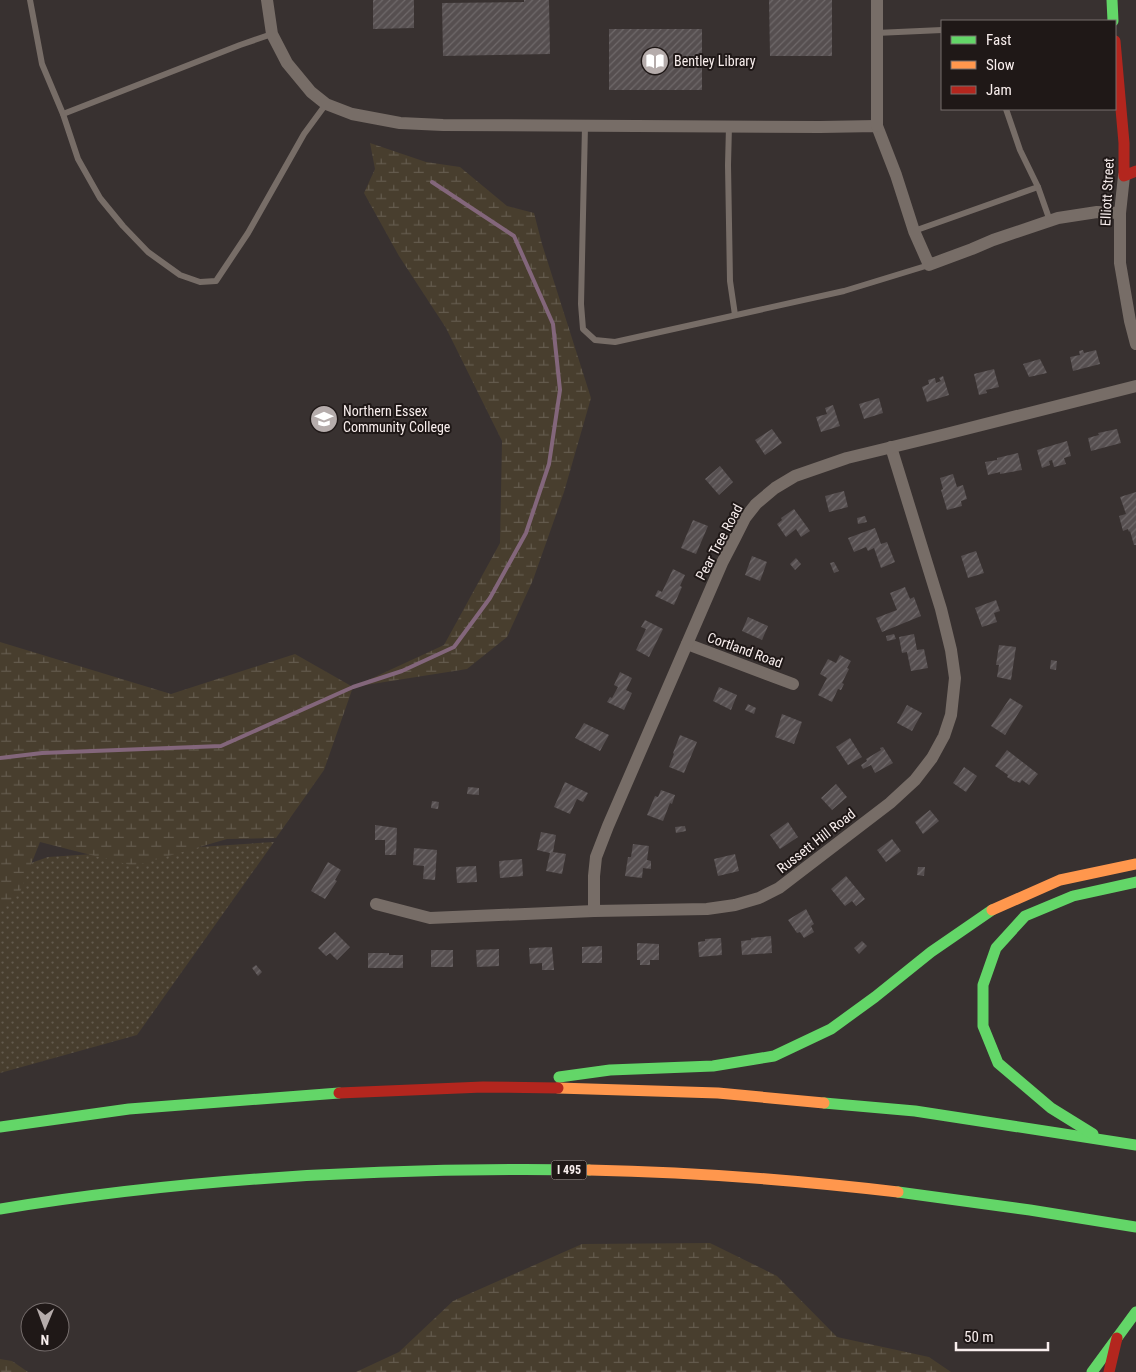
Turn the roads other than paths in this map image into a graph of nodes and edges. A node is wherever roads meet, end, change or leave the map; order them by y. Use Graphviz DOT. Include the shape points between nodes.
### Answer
graph roads {
  1 [pos="30,0"];
  2 [pos="267,0"];
  3 [pos="877,0"];
  4 [pos="1112,0"];
  5 [pos="1114,20"];
  6 [pos="941,30"];
  7 [pos="876,33"];
  8 [pos="272,34"];
  9 [pos="1116,51"];
  10 [pos="326,104"];
  11 [pos="1006,110"];
  12 [pos="62,114"];
  13 [pos="585,126"];
  14 [pos="729,126"];
  15 [pos="877,126"];
  16 [pos="1130,174"];
  17 [pos="1038,187"];
  18 [pos="1120,213"];
  19 [pos="1050,221"];
  20 [pos="914,231"];
  21 [pos="929,265"];
  22 [pos="735,315"];
  23 [pos="1136,344"];
  24 [pos="1136,386"];
  25 [pos="891,447"];
  26 [pos="687,644"];
  27 [pos="793,684"];
  28 [pos="1136,864"];
  29 [pos="1136,882"];
  30 [pos="376,904"];
  31 [pos="594,912"];
  32 [pos="483,1087"];
  33 [pos="0,1127"];
  34 [pos="1100,1139"];
  35 [pos="1136,1145"];
  36 [pos="0,1209"];
  37 [pos="1136,1227"];
  38 [pos="1136,1312"];
  39 [pos="1117,1338"];
  40 [pos="1092,1372"];
  41 [pos="1109,1372"];
  1 -- 12 [label="lane" via="42,64"];
  2 -- 8 [label="street"];
  3 -- 7 [label="street"];
  4 -- 5 [label="main road"];
  6 -- 7 [label="lane"];
  7 -- 15 [label="street"];
  8 -- 10 [label="street" via="287,63"];
  8 -- 12 [label="lane"];
  9 -- 16 [label="main road, Elliott Street"];
  10 -- 12 [label="lane" via="304,134 248,233 216,281 200,282 180,276 148,252 100,198 78,158"];
  10 -- 13 [label="street" via="352,114 400,123"];
  11 -- 17 [label="lane" via="1020,150"];
  13 -- 14 [label="street"];
  13 -- 22 [label="lane" via="581,304 584,330 595,340 615,342"];
  14 -- 15 [label="street"];
  14 -- 22 [label="lane" via="730,281"];
  15 -- 20 [label="street"];
  16 -- 18 [label="street, Elliott Street"];
  17 -- 19 [label="lane"];
  17 -- 20 [label="lane"];
  18 -- 19 [label="street" via="1097,212"];
  18 -- 23 [label="street, Elliott Street" via="1120,263"];
  19 -- 21 [label="street"];
  20 -- 21 [label="street"];
  21 -- 22 [label="lane" via="844,291"];
  24 -- 25 [label="street, Pear Tree Road"];
  25 -- 26 [label="street, Pear Tree Road" via="795,476 756,504 734,538"];
  25 -- 31 [label="street, Russett Hill Road" via="951,650 954,678 951,715 932,758 915,780 890,803 779,888 759,898 707,909"];
  26 -- 27 [label="street, Cortland Road"];
  26 -- 31 [label="street, Pear Tree Road" via="596,857"];
  28 -- 32 [label="main road" via="1060,880 993,909 831,1029 774,1056 713,1066 610,1070"];
  29 -- 34 [label="main road" via="1073,896 1025,916 996,948 982,985 984,1026 998,1063 1051,1108"];
  30 -- 31 [label="street, Russett Hill Road" via="430,918"];
  32 -- 33 [label="main road" via="357,1091 196,1103"];
  32 -- 34 [label="main road" via="718,1093 916,1110"];
  34 -- 35 [label="main road"];
  36 -- 37 [label="main road, I 495" via="113,1192 236,1180 366,1172 575,1170 710,1175 845,1187 1034,1210"];
  38 -- 39 [label="main road"];
  39 -- 40 [label="main road"];
  39 -- 41 [label="main road"];
}
